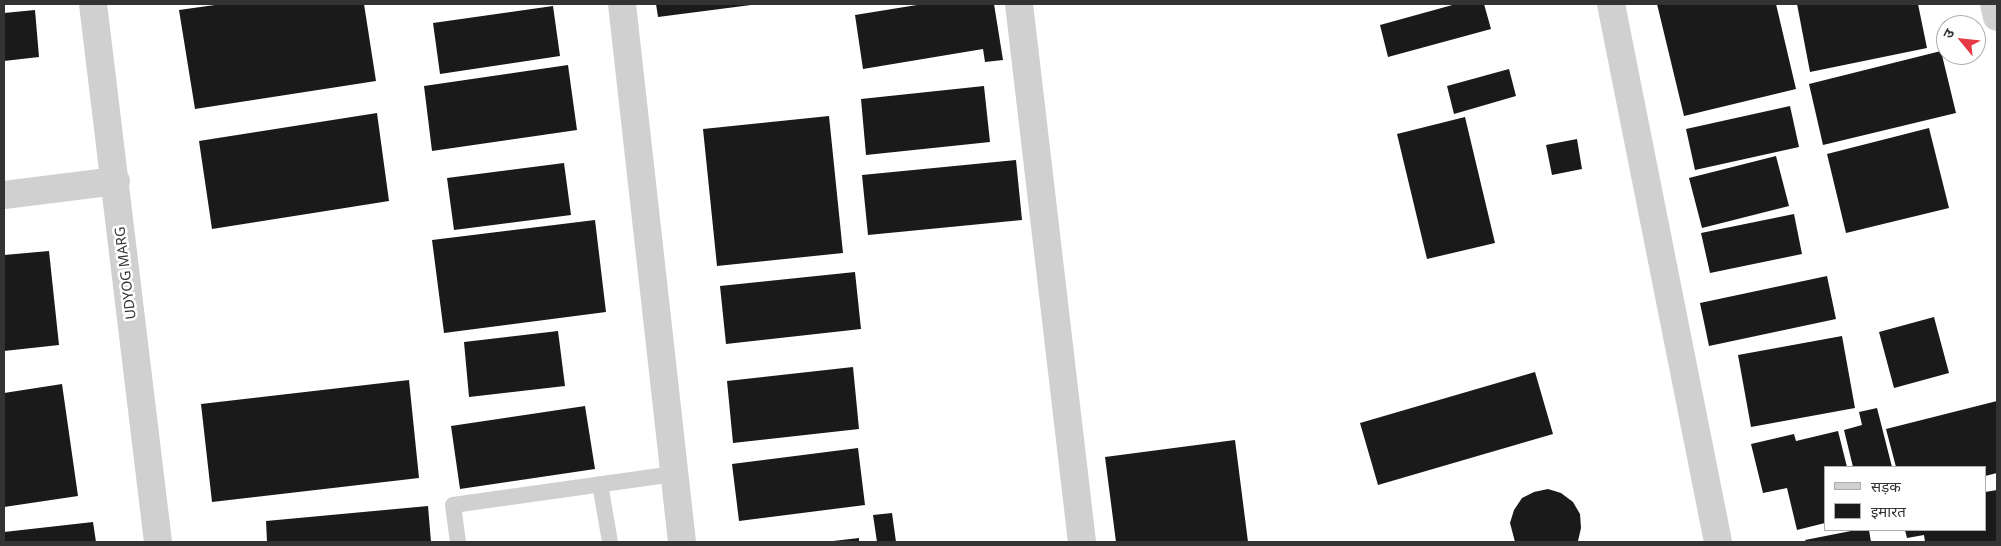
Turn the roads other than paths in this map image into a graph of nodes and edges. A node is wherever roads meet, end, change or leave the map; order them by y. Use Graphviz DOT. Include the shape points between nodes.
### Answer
graph roads {
  1 [pos="93,4"];
  2 [pos="622,4"];
  3 [pos="1019,4"];
  4 [pos="1611,4"];
  5 [pos="1994,4"];
  6 [pos="1997,18"];
  7 [pos="116,181"];
  8 [pos="4,195"];
  9 [pos="674,474"];
  10 [pos="600,484"];
  11 [pos="158,542"];
  12 [pos="458,542"];
  13 [pos="610,542"];
  14 [pos="682,542"];
  15 [pos="1082,542"];
  16 [pos="1718,542"];
  1 -- 7 [label="street, UDYOG MARG"];
  2 -- 9 [label="street"];
  3 -- 15 [label="street"];
  4 -- 16 [label="street"];
  5 -- 6 [label="street"];
  7 -- 8 [label="street"];
  7 -- 11 [label="street, UDYOG MARG"];
  9 -- 10 [label="lane"];
  9 -- 14 [label="street"];
  10 -- 12 [label="lane" via="453,505"];
  10 -- 13 [label="lane"];
}
